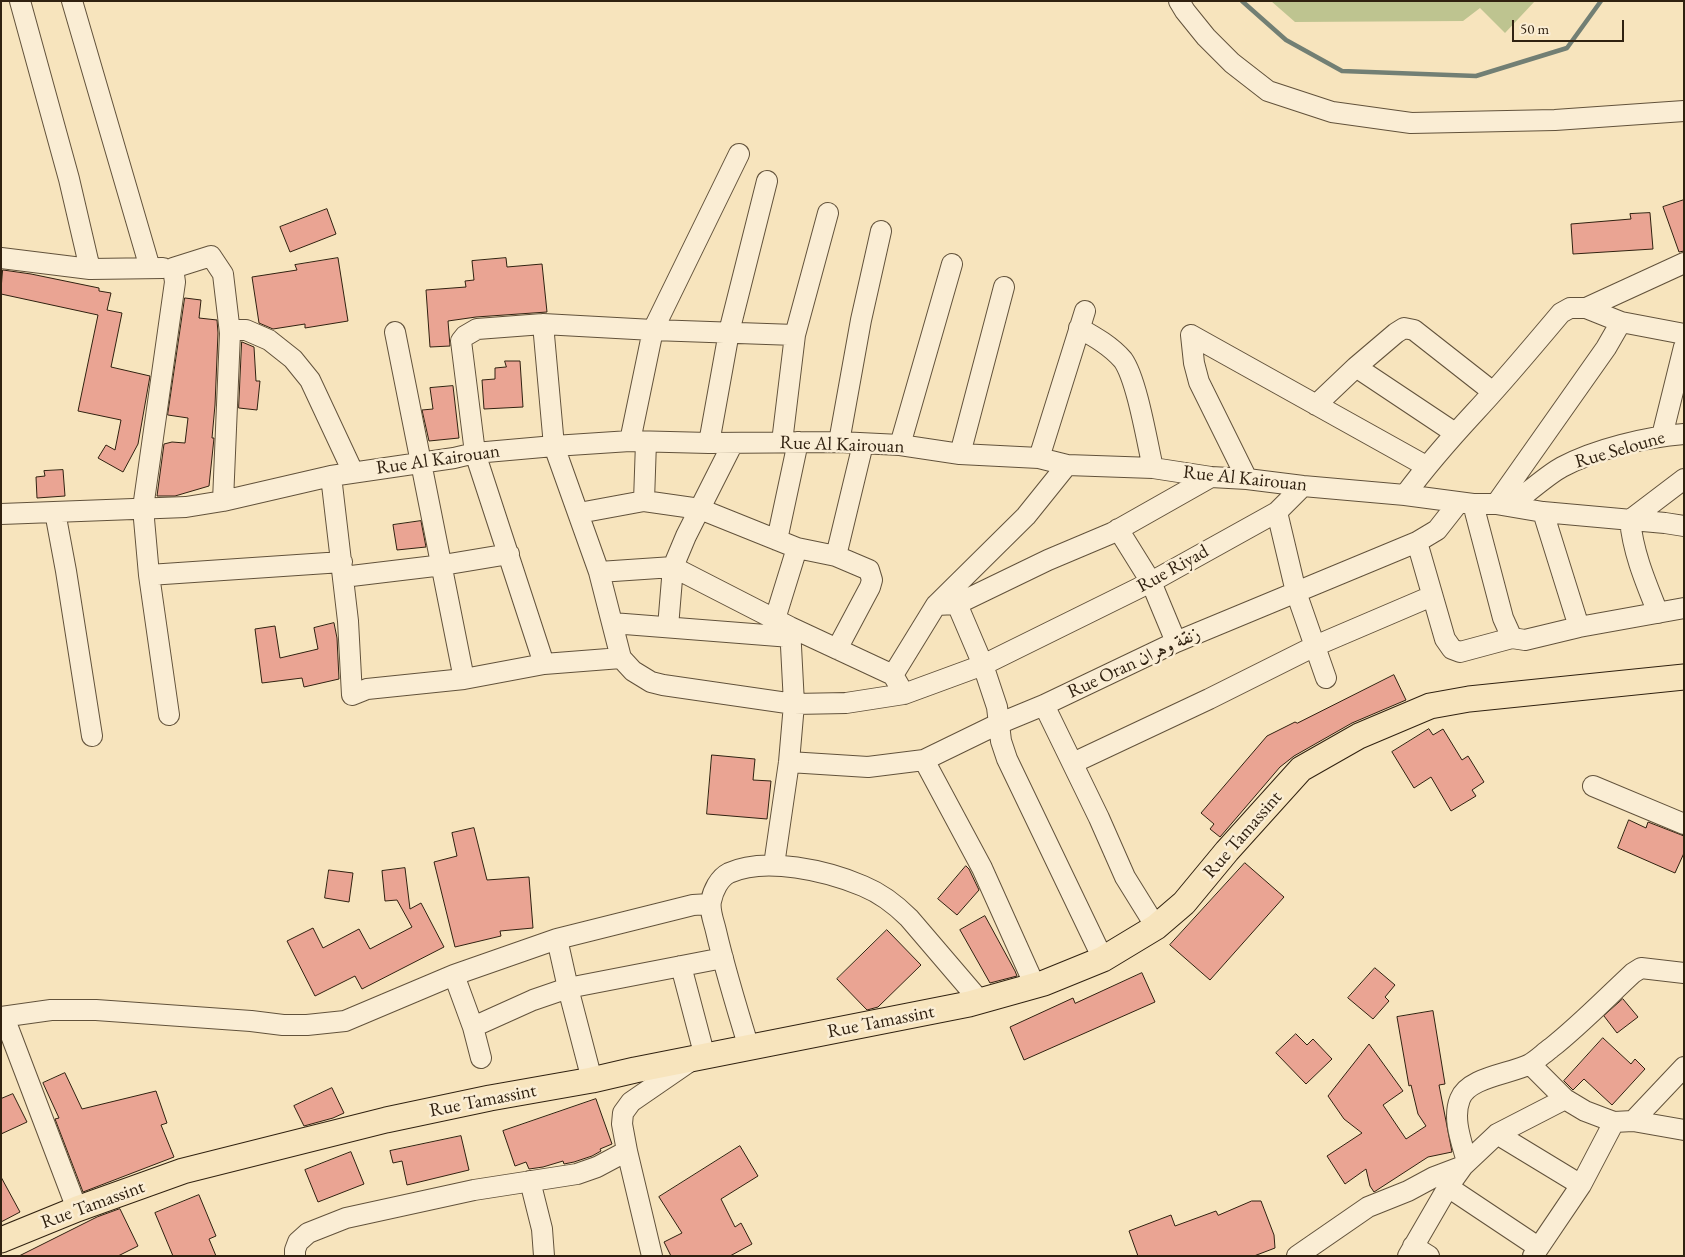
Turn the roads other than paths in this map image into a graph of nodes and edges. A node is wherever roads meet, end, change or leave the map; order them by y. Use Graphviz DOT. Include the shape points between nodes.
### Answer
graph roads {
  1 [pos="20,1"];
  2 [pos="72,1"];
  3 [pos="1179,1"];
  4 [pos="1684,111"];
  5 [pos="739,154"];
  6 [pos="767,181"];
  7 [pos="828,212"];
  8 [pos="881,231"];
  9 [pos="1,258"];
  10 [pos="1684,262"];
  11 [pos="952,264"];
  12 [pos="150,268"];
  13 [pos="173,268"];
  14 [pos="90,269"];
  15 [pos="1004,287"];
  16 [pos="1586,308"];
  17 [pos="1621,322"];
  18 [pos="543,324"];
  19 [pos="652,330"];
  20 [pos="395,332"];
  21 [pos="729,332"];
  22 [pos="230,333"];
  23 [pos="1684,334"];
  24 [pos="796,336"];
  25 [pos="1684,347"];
  26 [pos="1356,367"];
  27 [pos="1493,392"];
  28 [pos="1316,405"];
  29 [pos="1455,433"];
  30 [pos="1684,434"];
  31 [pos="1662,436"];
  32 [pos="638,442"];
  33 [pos="790,442"];
  34 [pos="839,442"];
  35 [pos="709,443"];
  36 [pos="733,443"];
  37 [pos="863,444"];
  38 [pos="554,446"];
  39 [pos="900,446"];
  40 [pos="475,454"];
  41 [pos="960,454"];
  42 [pos="1039,458"];
  43 [pos="420,463"];
  44 [pos="1067,465"];
  45 [pos="1426,466"];
  46 [pos="1153,468"];
  47 [pos="353,472"];
  48 [pos="331,476"];
  49 [pos="1211,476"];
  50 [pos="1248,479"];
  51 [pos="1684,479"];
  52 [pos="1303,486"];
  53 [pos="1405,495"];
  54 [pos="223,501"];
  55 [pos="644,501"];
  56 [pos="1466,503"];
  57 [pos="1503,505"];
  58 [pos="143,508"];
  59 [pos="700,509"];
  60 [pos="55,512"];
  61 [pos="1277,512"];
  62 [pos="1543,512"];
  63 [pos="578,513"];
  64 [pos="1,514"];
  65 [pos="1630,520"];
  66 [pos="1684,526"];
  67 [pos="1118,529"];
  68 [pos="776,540"];
  69 [pos="1417,542"];
  70 [pos="798,548"];
  71 [pos="509,554"];
  72 [pos="836,556"];
  73 [pos="443,565"];
  74 [pos="672,567"];
  75 [pos="342,569"];
  76 [pos="598,572"];
  77 [pos="149,575"];
  78 [pos="1151,582"];
  79 [pos="1296,592"];
  80 [pos="1432,596"];
  81 [pos="957,604"];
  82 [pos="936,605"];
  83 [pos="1684,608"];
  84 [pos="1658,613"];
  85 [pos="612,623"];
  86 [pos="1579,626"];
  87 [pos="668,627"];
  88 [pos="785,627"];
  89 [pos="1512,638"];
  90 [pos="1176,642"];
  91 [pos="1314,646"];
  92 [pos="837,649"];
  93 [pos="621,658"];
  94 [pos="544,664"];
  95 [pos="983,665"];
  96 [pos="893,675"];
  97 [pos="1684,677"];
  98 [pos="1326,678"];
  99 [pos="464,679"];
  100 [pos="904,694"];
  101 [pos="794,704"];
  102 [pos="1044,705"];
  103 [pos="169,715"];
  104 [pos="998,724"];
  105 [pos="92,736"];
  106 [pos="924,760"];
  107 [pos="789,762"];
  108 [pos="1073,762"];
  109 [pos="1593,786"];
  110 [pos="1684,824"];
  111 [pos="774,865"];
  112 [pos="710,904"];
  113 [pos="1156,927"];
  114 [pos="558,939"];
  115 [pos="722,958"];
  116 [pos="1103,959"];
  117 [pos="681,966"];
  118 [pos="1684,974"];
  119 [pos="454,975"];
  120 [pos="1035,986"];
  121 [pos="568,988"];
  122 [pos="980,1001"];
  123 [pos="3,1017"];
  124 [pos="473,1027"];
  125 [pos="749,1048"];
  126 [pos="480,1058"];
  127 [pos="699,1058"];
  128 [pos="1530,1064"];
  129 [pos="1684,1067"];
  130 [pos="592,1080"];
  131 [pos="1565,1099"];
  132 [pos="1624,1122"];
  133 [pos="1684,1130"];
  134 [pos="1497,1134"];
  135 [pos="627,1152"];
  136 [pos="1465,1164"];
  137 [pos="530,1181"];
  138 [pos="1581,1185"];
  139 [pos="1448,1187"];
  140 [pos="77,1209"];
  141 [pos="1,1240"];
  142 [pos="1535,1251"];
  143 [pos="1417,1252"];
  144 [pos="294,1256"];
  145 [pos="544,1256"];
  146 [pos="652,1256"];
  147 [pos="1297,1256"];
  1 -- 14 [label="street"];
  2 -- 12 [label="street"];
  3 -- 4 [label="street" via="1206,38 1268,90 1332,112 1411,123 1556,120"];
  5 -- 19 [label="street"];
  6 -- 21 [label="street"];
  7 -- 24 [label="street"];
  8 -- 34 [label="street"];
  9 -- 14 [label="street"];
  10 -- 16 [label="street"];
  11 -- 39 [label="street"];
  12 -- 13 [label="street"];
  12 -- 14 [label="street"];
  13 -- 22 [label="street" via="211,256 222,274"];
  13 -- 58 [label="street" via="175,282"];
  15 -- 41 [label="street"];
  16 -- 17 [label="street"];
  16 -- 27 [label="street" via="1570,308 1561,313"];
  17 -- 23 [label="street"];
  17 -- 57 [label="street"];
  18 -- 19 [label="street"];
  18 -- 38 [label="street"];
  18 -- 40 [label="street" via="477,329 461,341"];
  19 -- 21 [label="street"];
  19 -- 32 [label="street"];
  20 -- 43 [label="street"];
  21 -- 24 [label="street"];
  21 -- 35 [label="street"];
  22 -- 47 [label="street" via="246,330 268,340 292,359 310,380"];
  22 -- 54 [label="street"];
  24 -- 33 [label="street"];
  25 -- 31 [label="street"];
  26 -- 27 [label="street" via="1404,328 1414,330"];
  26 -- 28 [label="street"];
  26 -- 29 [label="street"];
  27 -- 29 [label="street"];
  28 -- 45 [label="street"];
  28 -- 50 [label="street" via="1191,335 1198,382"];
  29 -- 45 [label="street"];
  30 -- 31 [label="street, Rue Seloune"];
  31 -- 57 [label="street, Rue Seloune" via="1613,448 1561,467"];
  32 -- 35 [label="street, Rue Al Kairouan"];
  32 -- 38 [label="street, Rue Al Kairouan"];
  32 -- 55 [label="street"];
  33 -- 34 [label="street, Rue Al Kairouan"];
  33 -- 36 [label="street, Rue Al Kairouan"];
  33 -- 68 [label="street"];
  34 -- 37 [label="street, Rue Al Kairouan"];
  35 -- 36 [label="street, Rue Al Kairouan"];
  36 -- 59 [label="street"];
  37 -- 39 [label="street, Rue Al Kairouan"];
  37 -- 72 [label="street"];
  38 -- 40 [label="street, Rue Al Kairouan"];
  38 -- 63 [label="street"];
  39 -- 41 [label="street, Rue Al Kairouan"];
  40 -- 43 [label="street, Rue Al Kairouan"];
  40 -- 71 [label="street"];
  41 -- 42 [label="street, Rue Al Kairouan"];
  42 -- 44 [label="street, Rue Al Kairouan"];
  42 -- 46 [label="street" via="1082,320 1124,362 1134,387"];
  43 -- 47 [label="street, Rue Al Kairouan"];
  43 -- 73 [label="street"];
  44 -- 46 [label="street, Rue Al Kairouan"];
  44 -- 82 [label="street" via="1026,516"];
  45 -- 53 [label="street"];
  46 -- 49 [label="street, Rue Al Kairouan"];
  47 -- 48 [label="street, Rue Al Kairouan"];
  48 -- 54 [label="street, Rue Al Kairouan"];
  48 -- 75 [label="street"];
  49 -- 50 [label="street, Rue Al Kairouan"];
  49 -- 67 [label="street"];
  50 -- 52 [label="street, Rue Al Kairouan"];
  51 -- 65 [label="street"];
  52 -- 53 [label="street, Rue Al Kairouan"];
  52 -- 61 [label="street, Rue Riyad"];
  53 -- 56 [label="street, Rue Al Kairouan"];
  54 -- 58 [label="street, Rue Al Kairouan" via="186,507"];
  55 -- 59 [label="street"];
  55 -- 63 [label="street"];
  56 -- 57 [label="street, Rue Al Kairouan"];
  56 -- 69 [label="street, Rue Oran زنقة وهران" via="1437,530"];
  56 -- 89 [label="street"];
  57 -- 62 [label="street, Rue Al Kairouan"];
  58 -- 60 [label="street, Rue Al Kairouan"];
  58 -- 77 [label="street"];
  59 -- 68 [label="street"];
  59 -- 74 [label="street"];
  60 -- 64 [label="street, Rue Al Kairouan"];
  60 -- 105 [label="street"];
  61 -- 78 [label="street, Rue Riyad"];
  61 -- 79 [label="street"];
  62 -- 65 [label="street, Rue Al Kairouan"];
  62 -- 86 [label="street"];
  63 -- 76 [label="street"];
  65 -- 66 [label="street, Rue Al Kairouan"];
  65 -- 84 [label="street" via="1632,542"];
  67 -- 78 [label="street"];
  67 -- 81 [label="street"];
  68 -- 70 [label="street"];
  69 -- 79 [label="street, Rue Oran زنقة وهران"];
  69 -- 80 [label="street"];
  70 -- 72 [label="street"];
  70 -- 88 [label="street"];
  71 -- 73 [label="street"];
  71 -- 94 [label="street"];
  72 -- 92 [label="street" via="869,570 872,580"];
  73 -- 75 [label="street"];
  73 -- 99 [label="street"];
  74 -- 76 [label="street"];
  74 -- 87 [label="street"];
  74 -- 88 [label="street"];
  75 -- 77 [label="street"];
  75 -- 99 [label="street" via="352,695 367,689"];
  76 -- 85 [label="street"];
  77 -- 103 [label="street"];
  78 -- 90 [label="street"];
  78 -- 95 [label="street, Rue Riyad"];
  79 -- 90 [label="street, Rue Oran زنقة وهران"];
  79 -- 91 [label="street"];
  80 -- 89 [label="street" via="1445,639 1452,649 1460,652"];
  80 -- 91 [label="street"];
  81 -- 82 [label="street"];
  81 -- 95 [label="street"];
  82 -- 96 [label="street"];
  83 -- 84 [label="street"];
  84 -- 86 [label="street"];
  85 -- 87 [label="street"];
  85 -- 93 [label="street"];
  86 -- 89 [label="street" via="1525,640"];
  87 -- 88 [label="street"];
  88 -- 92 [label="street"];
  88 -- 101 [label="street"];
  90 -- 102 [label="street, Rue Oran زنقة وهران"];
  91 -- 98 [label="street"];
  91 -- 108 [label="street" via="1209,700"];
  92 -- 96 [label="street"];
  93 -- 94 [label="street"];
  93 -- 101 [label="street, Rue Riyad" via="633,672 651,682"];
  94 -- 99 [label="street"];
  95 -- 100 [label="street, Rue Riyad"];
  95 -- 104 [label="street" via="997,707"];
  96 -- 100 [label="street"];
  97 -- 113 [label="main road, Rue Tamassint" via="1469,699 1430,706 1359,736 1301,770 1184,903"];
  100 -- 101 [label="street, Rue Riyad" via="846,703"];
  101 -- 107 [label="street"];
  102 -- 104 [label="street, Rue Oran زنقة وهران"];
  102 -- 108 [label="street"];
  104 -- 106 [label="street, Rue Oran زنقة وهران"];
  104 -- 116 [label="street" via="1007,759"];
  106 -- 107 [label="street, Rue Oran زنقة وهران" via="868,767"];
  106 -- 120 [label="street" via="982,868"];
  107 -- 111 [label="street"];
  108 -- 113 [label="street" via="1126,877"];
  109 -- 110 [label="street"];
  111 -- 112 [label="street" via="728,873 719,882"];
  111 -- 122 [label="street" via="840,878 886,899 909,918"];
  112 -- 114 [label="street" via="693,905"];
  112 -- 115 [label="street"];
  113 -- 116 [label="main road, Rue Tamassint"];
  114 -- 119 [label="street"];
  114 -- 121 [label="street"];
  115 -- 117 [label="street"];
  115 -- 125 [label="street"];
  116 -- 120 [label="main road, Rue Tamassint"];
  117 -- 121 [label="street"];
  117 -- 127 [label="street"];
  118 -- 128 [label="street" via="1641,968"];
  119 -- 123 [label="street" via="345,1021 307,1025 96,1010 51,1010"];
  119 -- 124 [label="street"];
  120 -- 122 [label="main road, Rue Tamassint"];
  121 -- 124 [label="street"];
  121 -- 130 [label="street"];
  122 -- 125 [label="main road, Rue Tamassint"];
  123 -- 140 [label="street"];
  124 -- 126 [label="street"];
  125 -- 127 [label="main road, Rue Tamassint"];
  127 -- 130 [label="main road, Rue Tamassint"];
  127 -- 135 [label="street" via="631,1102 623,1113 622,1124"];
  128 -- 131 [label="street"];
  128 -- 136 [label="street" via="1483,1080 1466,1089 1460,1098 1458,1130"];
  129 -- 132 [label="street"];
  130 -- 140 [label="main road, Rue Tamassint" via="386,1120 184,1171"];
  131 -- 132 [label="street" via="1585,1111"];
  131 -- 134 [label="street"];
  132 -- 133 [label="street"];
  132 -- 138 [label="street"];
  134 -- 136 [label="street"];
  134 -- 138 [label="street"];
  135 -- 137 [label="street" via="576,1174"];
  135 -- 146 [label="street"];
  136 -- 139 [label="street"];
  136 -- 147 [label="street" via="1368,1208"];
  137 -- 144 [label="street" via="346,1218 308,1233 298,1242"];
  137 -- 145 [label="street" via="542,1229"];
  138 -- 142 [label="street"];
  139 -- 142 [label="street"];
  139 -- 143 [label="street"];
  140 -- 141 [label="main road, Rue Tamassint"];
}
